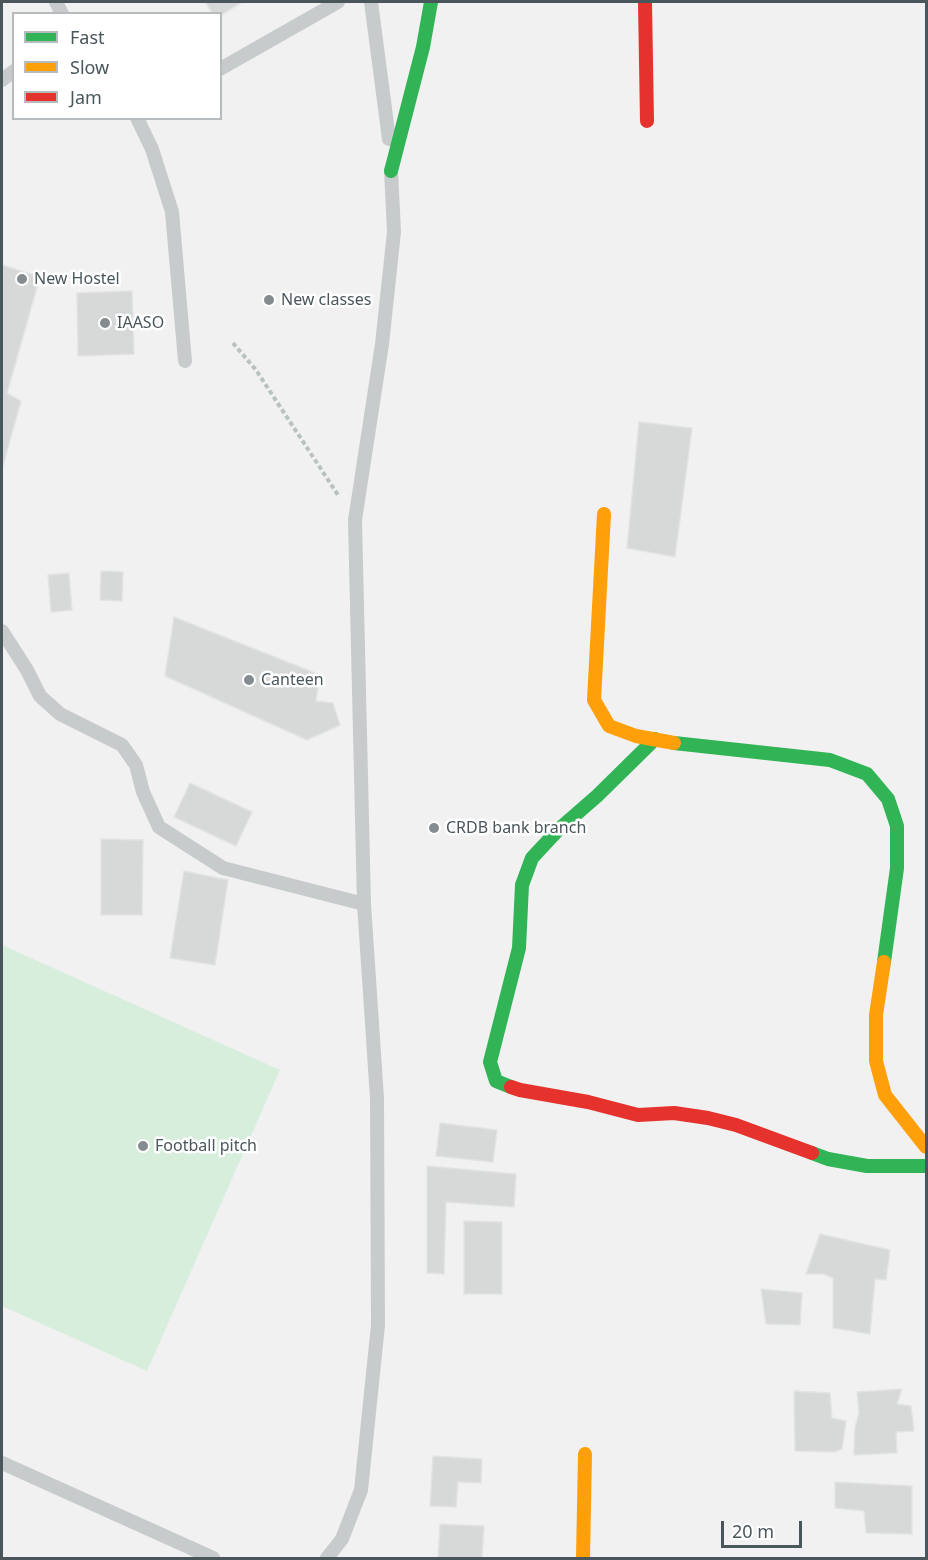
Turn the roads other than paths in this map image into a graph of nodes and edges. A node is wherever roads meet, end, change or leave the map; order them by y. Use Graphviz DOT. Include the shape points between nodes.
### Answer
graph roads {
  1 [pos="338,2"];
  2 [pos="371,2"];
  3 [pos="431,2"];
  4 [pos="645,2"];
  5 [pos="222,68"];
  6 [pos="138,120"];
  7 [pos="647,121"];
  8 [pos="391,171"];
  9 [pos="185,361"];
  10 [pos="604,514"];
  11 [pos="2,631"];
  12 [pos="655,739"];
  13 [pos="363,904"];
  14 [pos="926,1145"];
  15 [pos="927,1166"];
  16 [pos="585,1454"];
  17 [pos="2,1463"];
  18 [pos="213,1558"];
  19 [pos="327,1558"];
  20 [pos="583,1558"];
  1 -- 5 [label="lane"];
  2 -- 8 [label="lane"];
  3 -- 8 [label="street"];
  4 -- 7 [label="street"];
  6 -- 9 [label="lane" via="152,149 172,212"];
  8 -- 13 [label="lane" via="394,232 382,344 355,520"];
  10 -- 12 [label="street" via="594,700 609,726"];
  11 -- 13 [label="lane" via="40,696 60,714 122,745 136,765 159,827 223,868"];
  12 -- 14 [label="street" via="830,760 867,774 888,799 897,826 897,867 876,1015 876,1061 885,1095"];
  12 -- 15 [label="street" via="532,858 522,885 519,948 490,1062 496,1081 520,1090 638,1115 674,1113 708,1118 828,1159 867,1166"];
  13 -- 19 [label="lane" via="377,1098 378,1325 361,1490 342,1539"];
  16 -- 20 [label="street"];
  17 -- 18 [label="lane"];
}
